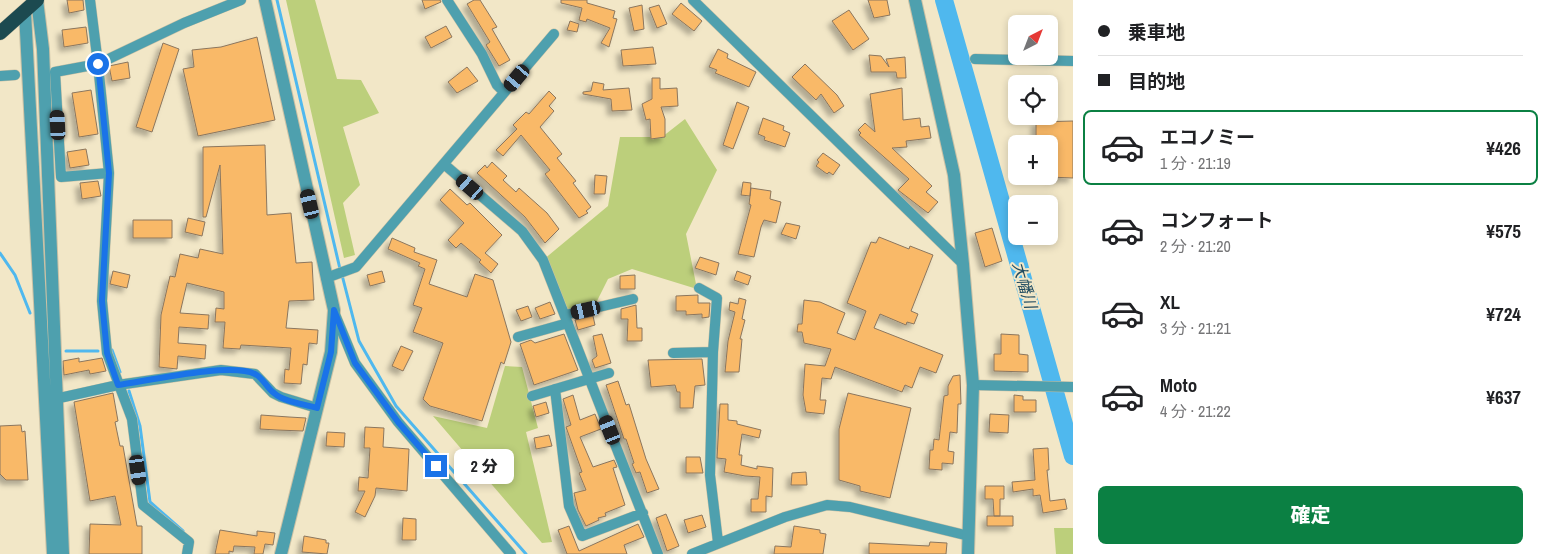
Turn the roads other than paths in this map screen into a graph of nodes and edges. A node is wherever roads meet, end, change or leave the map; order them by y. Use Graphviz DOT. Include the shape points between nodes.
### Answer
graph roads {
  1 [pos="37,0"];
  2 [pos="90,0"];
  3 [pos="241,0"];
  4 [pos="265,0"];
  5 [pos="447,0"];
  6 [pos="693,0"];
  7 [pos="915,0"];
  8 [pos="25,12"];
  9 [pos="0,33"];
  10 [pos="554,34"];
  11 [pos="975,59"];
  12 [pos="1073,61"];
  13 [pos="98,64"];
  14 [pos="15,75"];
  15 [pos="0,76"];
  16 [pos="504,92"];
  17 [pos="445,165"];
  18 [pos="109,173"];
  19 [pos="61,177"];
  20 [pos="47,180"];
  21 [pos="963,264"];
  22 [pos="330,276"];
  23 [pos="699,288"];
  24 [pos="633,299"];
  25 [pos="334,310"];
  26 [pos="567,319"];
  27 [pos="518,337"];
  28 [pos="713,352"];
  29 [pos="673,353"];
  30 [pos="609,373"];
  31 [pos="590,379"];
  32 [pos="118,385"];
  33 [pos="973,386"];
  34 [pos="1072,387"];
  35 [pos="555,389"];
  36 [pos="532,396"];
  37 [pos="55,399"];
  38 [pos="317,408"];
  39 [pos="643,513"];
  40 [pos="968,536"];
  41 [pos="718,542"];
  42 [pos="53,554"];
  43 [pos="63,554"];
  44 [pos="187,554"];
  45 [pos="281,554"];
  46 [pos="511,554"];
  47 [pos="658,554"];
  48 [pos="692,554"];
  49 [pos="968,554"];
  1 -- 8 [label="highway"];
  1 -- 20 [label="street" via="43,49"];
  2 -- 13 [label="street"];
  3 -- 13 [label="street"];
  4 -- 22 [label="street"];
  5 -- 16 [label="street"];
  6 -- 21 [label="street"];
  7 -- 21 [label="street" via="954,175"];
  8 -- 9 [label="highway"];
  8 -- 42 [label="street"];
  10 -- 16 [label="street"];
  11 -- 12 [label="street"];
  13 -- 18 [label="street"];
  13 -- 19 [label="street" via="55,72"];
  14 -- 15 [label="street"];
  16 -- 17 [label="street"];
  17 -- 22 [label="street" via="356,267"];
  17 -- 26 [label="street" via="522,231 543,260"];
  18 -- 19 [label="street"];
  18 -- 32 [label="street" via="102,301 107,353"];
  19 -- 20 [label="street"];
  20 -- 37 [label="street"];
  21 -- 33 [label="street"];
  22 -- 25 [label="street"];
  23 -- 28 [label="street" via="717,298"];
  24 -- 26 [label="street"];
  25 -- 38 [label="street" via="331,352"];
  25 -- 46 [label="street" via="355,363 398,422"];
  26 -- 27 [label="street"];
  26 -- 31 [label="street"];
  28 -- 29 [label="street"];
  28 -- 41 [label="street" via="710,475"];
  30 -- 31 [label="street"];
  31 -- 35 [label="street"];
  31 -- 39 [label="street"];
  32 -- 37 [label="street"];
  32 -- 38 [label="street" via="221,370 240,371 255,374 281,397"];
  32 -- 44 [label="street" via="132,419 143,504 189,542"];
  33 -- 34 [label="street"];
  33 -- 40 [label="street"];
  35 -- 36 [label="street"];
  35 -- 39 [label="street" via="569,506 582,536"];
  37 -- 43 [label="street"];
  38 -- 45 [label="street"];
  39 -- 47 [label="street"];
  40 -- 41 [label="street" via="850,506 827,505"];
  40 -- 49 [label="street"];
  41 -- 48 [label="street"];
}
